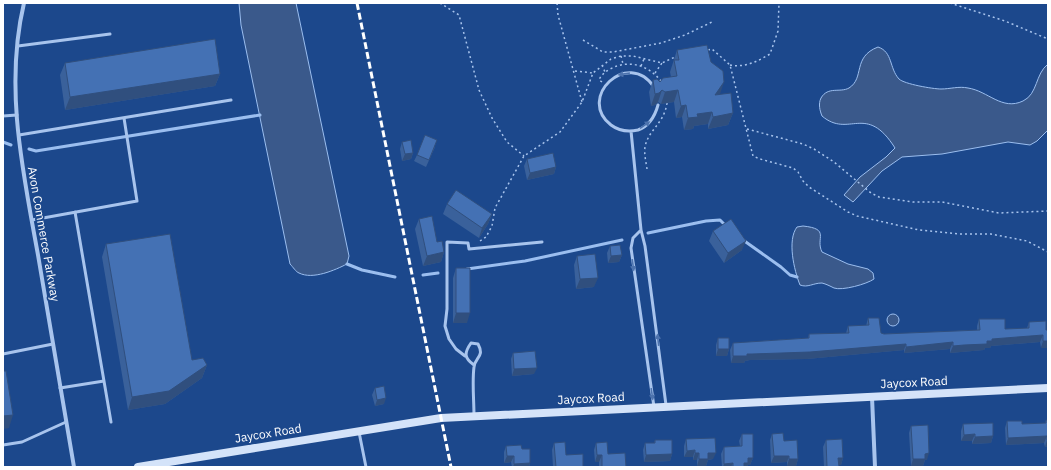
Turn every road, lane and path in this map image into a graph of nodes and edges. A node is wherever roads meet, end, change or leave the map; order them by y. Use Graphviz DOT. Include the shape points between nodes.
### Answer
graph roads {
  1 [pos="24,3"];
  2 [pos="440,3"];
  3 [pos="557,3"];
  4 [pos="779,3"];
  5 [pos="950,3"];
  6 [pos="714,21"];
  7 [pos="110,34"];
  8 [pos="1048,39"];
  9 [pos="583,40"];
  10 [pos="18,46"];
  11 [pos="705,50"];
  12 [pos="621,56"];
  13 [pos="676,57"];
  14 [pos="644,58"];
  15 [pos="662,63"];
  16 [pos="623,64"];
  17 [pos="730,64"];
  18 [pos="602,65"];
  19 [pos="641,66"];
  20 [pos="574,71"];
  21 [pos="605,72"];
  22 [pos="593,73"];
  23 [pos="655,74"];
  24 [pos="656,91"];
  25 [pos="231,100"];
  26 [pos="666,100"];
  27 [pos="582,102"];
  28 [pos="658,105"];
  29 [pos="17,115"];
  30 [pos="3,116"];
  31 [pos="124,118"];
  32 [pos="747,129"];
  33 [pos="631,131"];
  34 [pos="19,135"];
  35 [pos="524,156"];
  36 [pos="647,169"];
  37 [pos="1048,211"];
  38 [pos="75,212"];
  39 [pos="32,220"];
  40 [pos="641,230"];
  41 [pos="542,242"];
  42 [pos="475,244"];
  43 [pos="1048,252"];
  44 [pos="53,344"];
  45 [pos="3,354"];
  46 [pos="465,356"];
  47 [pos="474,365"];
  48 [pos="104,381"];
  49 [pos="60,388"];
  50 [pos="1048,388"];
  51 [pos="872,396"];
  52 [pos="654,407"];
  53 [pos="667,407"];
  54 [pos="474,416"];
  55 [pos="66,422"];
  56 [pos="111,422"];
  57 [pos="359,431"];
  58 [pos="3,445"];
  59 [pos="74,467"];
  60 [pos="138,467"];
  61 [pos="366,467"];
  62 [pos="875,467"];
  1 -- 10 [label="street, Avon Commerce Parkway" via="19,24"];
  2 -- 35 [label="path" via="459,15 479,90 507,142"];
  3 -- 20 [label="path"];
  4 -- 17 [label="path" via="778,31 770,54 756,62 738,66"];
  5 -- 8 [label="path" via="1005,21"];
  6 -- 9 [label="path" via="661,43 613,52 604,52"];
  7 -- 10 [label="lane"];
  10 -- 29 [label="street, Avon Commerce Parkway" via="15,96"];
  11 -- 17 [label="path" via="712,49"];
  12 -- 14 [label="path"];
  12 -- 16 [label="path"];
  12 -- 18 [label="path"];
  13 -- 15 [label="path"];
  14 -- 15 [label="path"];
  14 -- 19 [label="path"];
  15 -- 23 [label="path"];
  17 -- 32 [label="path"];
  18 -- 21 [label="path"];
  18 -- 22 [label="path"];
  20 -- 22 [label="path"];
  20 -- 27 [label="path"];
  22 -- 27 [label="path"];
  24 -- 33 [label="lane, one-way" via="645,78 630,73 614,77 604,87 600,104 604,117 614,127"];
  25 -- 31 [label="lane"];
  26 -- 36 [label="path" via="666,112 645,147"];
  27 -- 35 [label="path" via="560,132"];
  33 -- 28 [label="lane, one-way" via="648,124"];
  29 -- 30 [label="lane"];
  29 -- 34 [label="street, Avon Commerce Parkway"];
  31 -- 34 [label="lane"];
  31 -- 38 [label="lane" via="137,201"];
  32 -- 37 [label="path" via="803,144 834,162 879,197 942,202 999,213"];
  32 -- 43 [label="path" via="753,156 793,168 809,187 857,216 920,230 991,234 1027,241"];
  33 -- 40 [label="lane"];
  34 -- 39 [label="street, Avon Commerce Parkway"];
  35 -- 42 [label="path" via="495,208 492,226 486,237"];
  38 -- 39 [label="lane"];
  38 -- 48 [label="lane"];
  39 -- 44 [label="street, Avon Commerce Parkway"];
  40 -- 52 [label="lane, one-way" via="633,238 631,248"];
  53 -- 40 [label="lane, one-way"];
  41 -- 46 [label="lane" via="469,249 468,243 447,242 445,326 456,349"];
  44 -- 45 [label="lane"];
  44 -- 49 [label="street, Avon Commerce Parkway"];
  46 -- 47 [label="lane"];
  46 -- 47 [label="lane" via="465,351 471,343 478,344 481,349"];
  47 -- 54 [label="lane"];
  48 -- 49 [label="lane"];
  48 -- 56 [label="lane"];
  49 -- 55 [label="street, Avon Commerce Parkway"];
  50 -- 51 [label="street, Jaycox Road"];
  51 -- 53 [label="street, Jaycox Road"];
  51 -- 62 [label="street"];
  52 -- 53 [label="street, Jaycox Road"];
  52 -- 54 [label="street, Jaycox Road"];
  54 -- 57 [label="street, Jaycox Road" via="441,418"];
  55 -- 58 [label="lane" via="22,442"];
  55 -- 59 [label="street, Avon Commerce Parkway"];
  57 -- 60 [label="street, Jaycox Road"];
  57 -- 61 [label="lane"];
}
